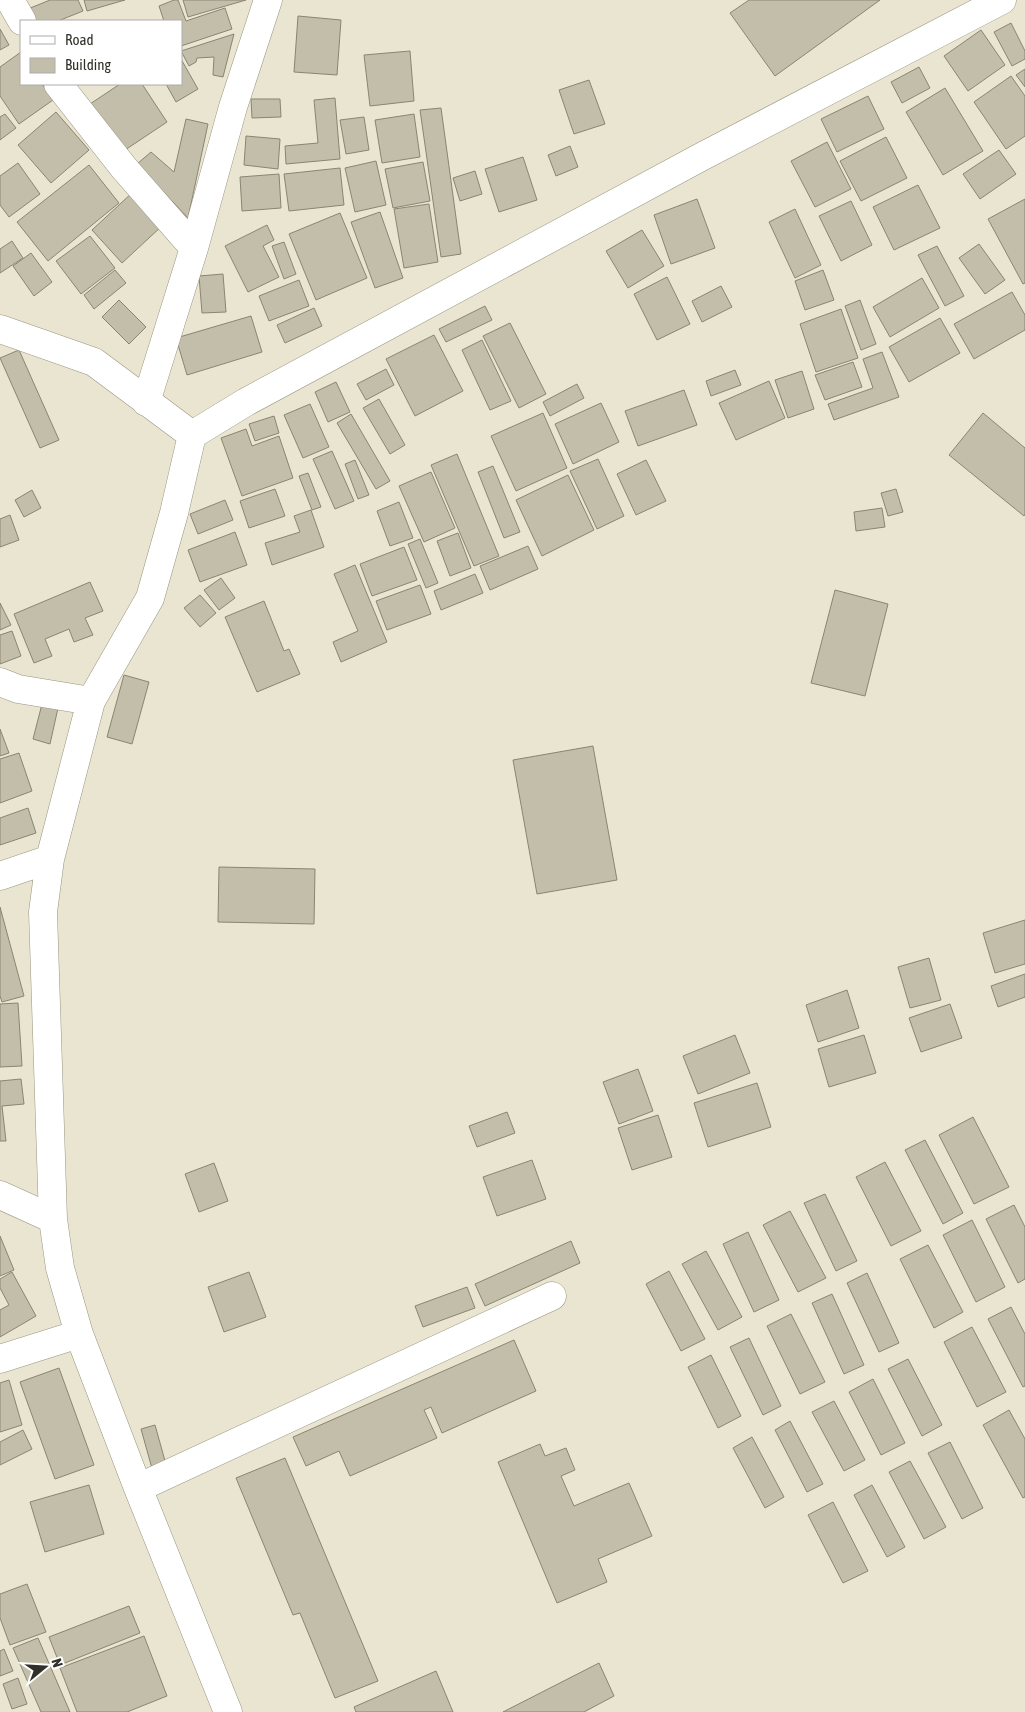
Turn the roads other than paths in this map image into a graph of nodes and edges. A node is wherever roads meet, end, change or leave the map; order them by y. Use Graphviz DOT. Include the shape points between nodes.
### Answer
graph roads {
  1 [pos="10,0"];
  2 [pos="268,0"];
  3 [pos="1002,0"];
  4 [pos="21,20"];
  5 [pos="59,85"];
  6 [pos="194,248"];
  7 [pos="0,329"];
  8 [pos="146,402"];
  9 [pos="192,435"];
  10 [pos="0,682"];
  11 [pos="91,701"];
  12 [pos="50,859"];
  13 [pos="0,876"];
  14 [pos="0,1195"];
  15 [pos="53,1219"];
  16 [pos="552,1296"];
  17 [pos="79,1334"];
  18 [pos="0,1359"];
  19 [pos="138,1488"];
  20 [pos="228,1712"];
  1 -- 4 [label="street"];
  2 -- 6 [label="street" via="233,107"];
  3 -- 9 [label="street" via="668,175 246,402"];
  5 -- 6 [label="street" via="124,168"];
  6 -- 8 [label="street"];
  7 -- 8 [label="street" via="94,362"];
  8 -- 9 [label="street"];
  9 -- 11 [label="street" via="150,598"];
  10 -- 11 [label="street" via="18,689"];
  11 -- 12 [label="street"];
  12 -- 13 [label="street"];
  12 -- 15 [label="street" via="43,912"];
  14 -- 15 [label="street"];
  15 -- 17 [label="street" via="60,1268"];
  16 -- 19 [label="street"];
  17 -- 18 [label="street"];
  17 -- 19 [label="street"];
  19 -- 20 [label="street"];
}
